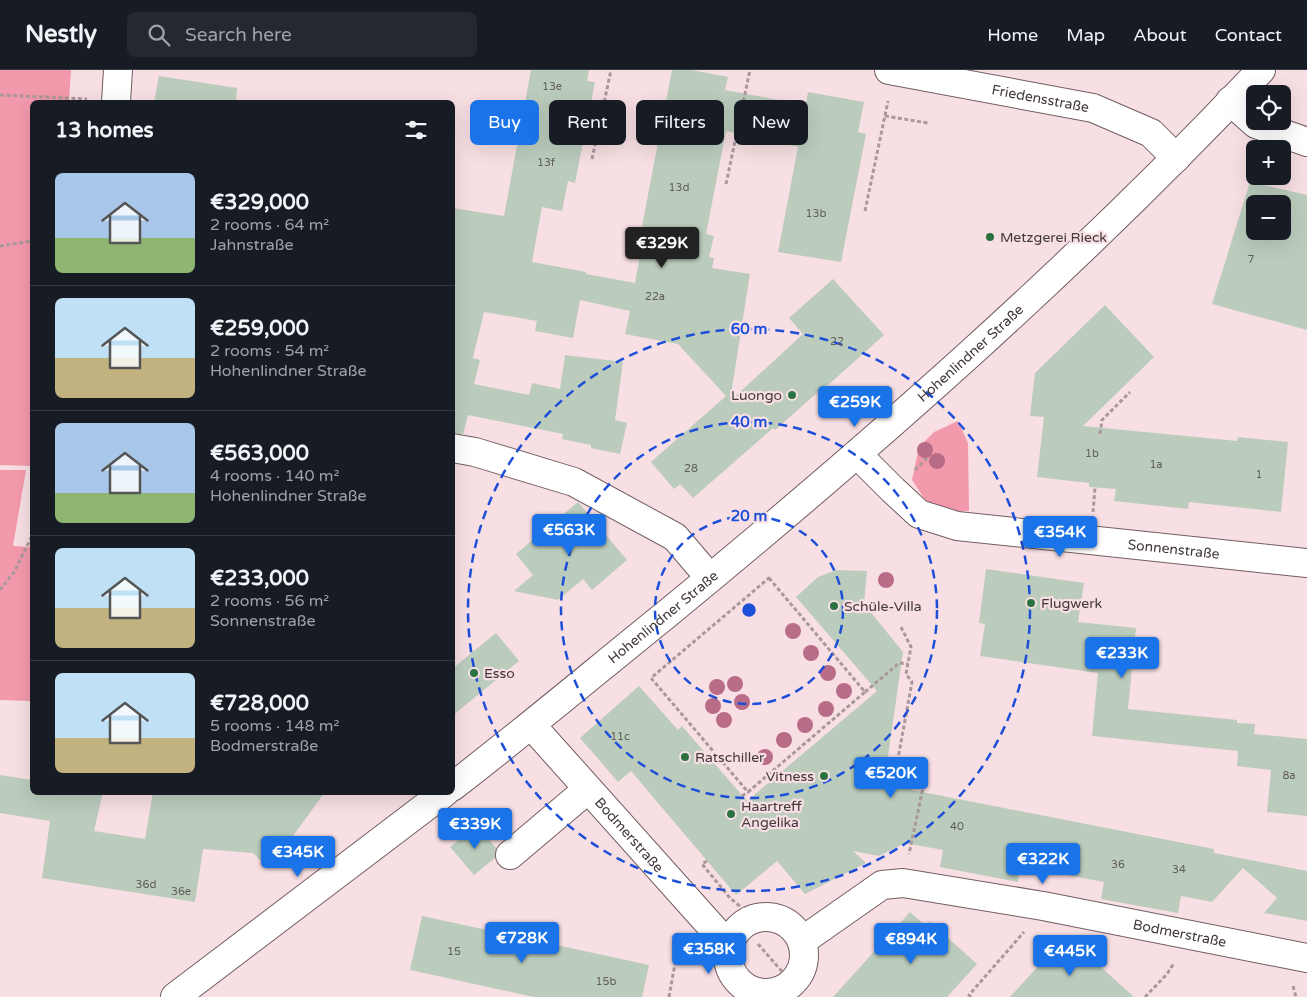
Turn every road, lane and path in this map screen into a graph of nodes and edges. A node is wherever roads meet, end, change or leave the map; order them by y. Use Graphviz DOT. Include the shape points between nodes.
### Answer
graph roads {
  1 [pos="118,70"];
  2 [pos="610,70"];
  3 [pos="750,70"];
  4 [pos="892,70"];
  5 [pos="1260,70"];
  6 [pos="0,95"];
  7 [pos="97,100"];
  8 [pos="116,100"];
  9 [pos="1230,101"];
  10 [pos="885,116"];
  11 [pos="928,123"];
  12 [pos="1307,142"];
  13 [pos="1176,158"];
  14 [pos="592,159"];
  15 [pos="726,184"];
  16 [pos="865,211"];
  17 [pos="30,241"];
  18 [pos="0,246"];
  19 [pos="1130,392"];
  20 [pos="1100,434"];
  21 [pos="464,450"];
  22 [pos="857,454"];
  23 [pos="30,540"];
  24 [pos="1307,563"];
  25 [pos="710,578"];
  26 [pos="0,590"];
  27 [pos="901,627"];
  28 [pos="908,664"];
  29 [pos="865,692"];
  30 [pos="532,726"];
  31 [pos="455,785"];
  32 [pos="588,788"];
  33 [pos="748,792"];
  34 [pos="442,795"];
  35 [pos="742,796"];
  36 [pos="510,855"];
  37 [pos="707,860"];
  38 [pos="903,883"];
  39 [pos="686,898"];
  40 [pos="1043,906"];
  41 [pos="741,929"];
  42 [pos="1192,935"];
  43 [pos="802,941"];
  44 [pos="1307,958"];
  45 [pos="788,989"];
  46 [pos="969,996"];
  47 [pos="175,997"];
  48 [pos="670,997"];
  49 [pos="1145,997"];
  1 -- 8 [label="street"];
  2 -- 14 [label="path"];
  3 -- 15 [label="path"];
  4 -- 10 [label="path"];
  4 -- 13 [label="street, Friedensstraße" via="1093,108 1150,133"];
  5 -- 9 [label="street, Hohenlindner Straße"];
  6 -- 7 [label="path"];
  9 -- 12 [label="street" via="1256,124"];
  9 -- 13 [label="street, Hohenlindner Straße"];
  10 -- 11 [label="path"];
  10 -- 16 [label="path"];
  13 -- 22 [label="street, Hohenlindner Straße" via="1036,294"];
  17 -- 18 [label="path"];
  19 -- 20 [label="path" via="1102,420"];
  21 -- 25 [label="street" via="574,482 675,538"];
  22 -- 24 [label="street, Sonnenstraße" via="919,514 957,526"];
  22 -- 25 [label="street, Hohenlindner Straße"];
  23 -- 26 [label="path" via="14,572"];
  25 -- 30 [label="street, Hohenlindner Straße"];
  27 -- 28 [label="path" via="911,647"];
  28 -- 29 [label="path" via="899,663"];
  28 -- 38 [label="path" via="906,674 912,682 897,764 927,769"];
  29 -- 33 [label="path"];
  29 -- 33 [label="path" via="768,578 734,607 651,678"];
  30 -- 31 [label="street, Hohenlindner Straße"];
  30 -- 32 [label="street, Bodmerstraße"];
  32 -- 36 [label="street"];
  32 -- 39 [label="street, Bodmerstraße"];
  33 -- 35 [label="path"];
  34 -- 47 [label="street"];
  37 -- 41 [label="path" via="702,864 730,898"];
  38 -- 40 [label="street, Bodmerstraße"];
  38 -- 43 [label="street, Bodmerstraße" via="882,885"];
  39 -- 41 [label="street, Bodmerstraße"];
  39 -- 48 [label="path"];
  40 -- 42 [label="street, Bodmerstraße"];
  40 -- 46 [label="path"];
  41 -- 43 [label="street" via="766,916 777,918 797,931"];
  41 -- 45 [label="path"];
  41 -- 45 [label="street" via="727,958 738,981 760,993"];
  42 -- 44 [label="street, Bodmerstraße"];
  42 -- 49 [label="path" via="1167,974"];
  43 -- 45 [label="street" via="803,964"];
}
